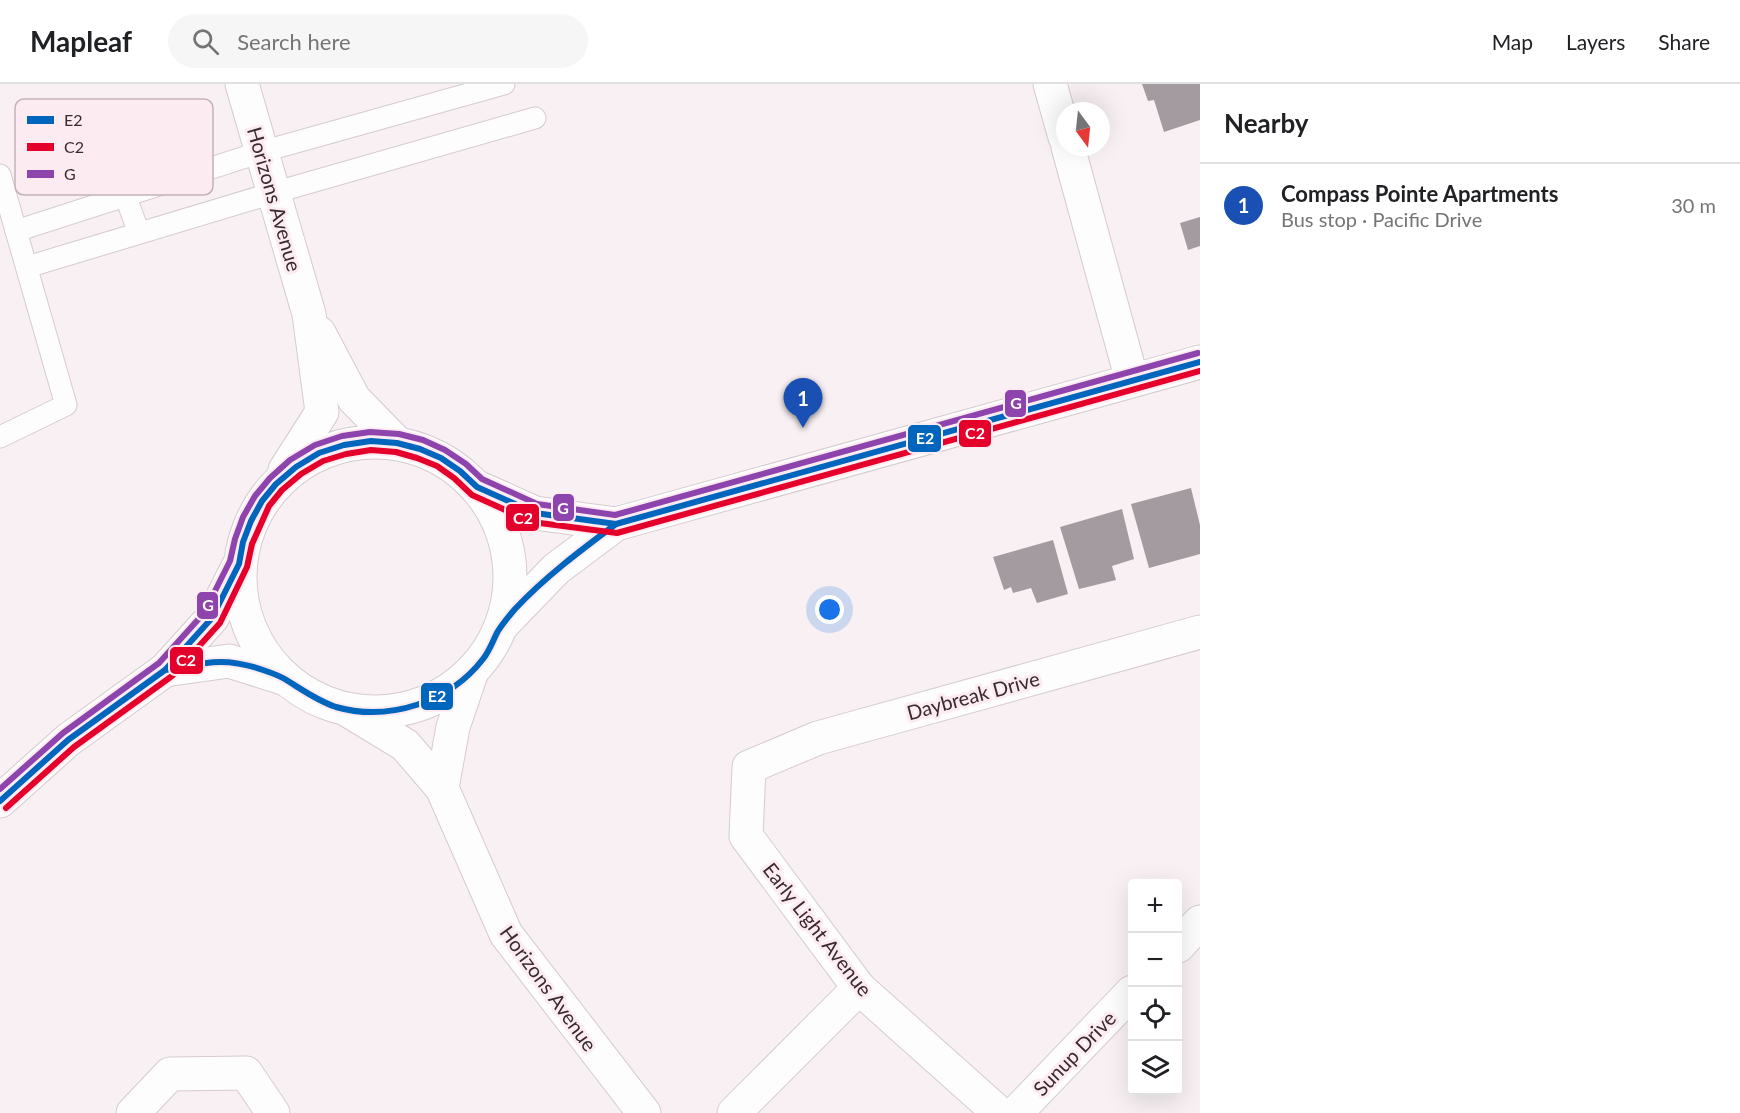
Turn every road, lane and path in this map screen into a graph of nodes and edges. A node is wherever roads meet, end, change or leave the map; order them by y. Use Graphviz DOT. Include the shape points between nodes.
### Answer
graph roads {
  1 [pos="242,84"];
  2 [pos="504,84"];
  3 [pos="1050,84"];
  4 [pos="1056,105"];
  5 [pos="535,118"];
  6 [pos="261,152"];
  7 [pos="1070,156"];
  8 [pos="213,167"];
  9 [pos="0,175"];
  10 [pos="273,193"];
  11 [pos="125,195"];
  12 [pos="16,231"];
  13 [pos="140,233"];
  14 [pos="27,267"];
  15 [pos="309,314"];
  16 [pos="1200,362"];
  17 [pos="1132,380"];
  18 [pos="0,437"];
  19 [pos="397,443"];
  20 [pos="276,484"];
  21 [pos="477,487"];
  22 [pos="616,525"];
  23 [pos="239,564"];
  24 [pos="502,625"];
  25 [pos="1200,632"];
  26 [pos="165,670"];
  27 [pos="472,671"];
  28 [pos="286,679"];
  29 [pos="346,709"];
  30 [pos="749,767"];
  31 [pos="442,788"];
  32 [pos="0,801"];
  33 [pos="1200,922"];
  34 [pos="1182,942"];
  35 [pos="859,988"];
  36 [pos="1128,996"];
  37 [pos="133,1113"];
  38 [pos="273,1113"];
  39 [pos="644,1113"];
  40 [pos="734,1113"];
  41 [pos="999,1113"];
  42 [pos="1016,1113"];
  1 -- 6 [label="street, Horizons Avenue"];
  2 -- 6 [label="lane"];
  3 -- 4 [label="street"];
  5 -- 10 [label="lane"];
  6 -- 8 [label="lane"];
  6 -- 10 [label="street, Horizons Avenue"];
  7 -- 17 [label="street"];
  9 -- 12 [label="lane"];
  10 -- 13 [label="lane"];
  10 -- 15 [label="street, Horizons Avenue"];
  11 -- 12 [label="lane"];
  11 -- 13 [label="lane"];
  12 -- 14 [label="lane"];
  13 -- 14 [label="lane"];
  14 -- 18 [label="lane" via="66,405"];
  15 -- 19 [label="street, Horizons Avenue" via="354,399"];
  15 -- 20 [label="street, Horizons Avenue" via="321,412"];
  16 -- 17 [label="street"];
  17 -- 22 [label="street"];
  19 -- 20 [label="street" via="371,441 319,453"];
  19 -- 21 [label="street" via="441,458"];
  20 -- 23 [label="street" via="251,521"];
  21 -- 22 [label="street" via="535,513"];
  21 -- 24 [label="street" via="500,522 506,542 511,584"];
  22 -- 24 [label="street" via="556,569"];
  23 -- 26 [label="street" via="212,618"];
  23 -- 28 [label="street" via="239,590 254,639"];
  24 -- 27 [label="street"];
  25 -- 30 [label="street, Daybreak Drive" via="818,738"];
  26 -- 28 [label="street" via="229,661"];
  26 -- 32 [label="street" via="68,740"];
  27 -- 29 [label="street" via="436,698 414,706 392,711"];
  27 -- 31 [label="street" via="453,728"];
  28 -- 29 [label="street" via="314,698"];
  29 -- 31 [label="street, Horizons Avenue" via="405,745"];
  30 -- 35 [label="street, Early Light Avenue" via="746,836"];
  31 -- 39 [label="street, Horizons Avenue" via="506,934"];
  33 -- 34 [label="street"];
  35 -- 40 [label="street"];
  35 -- 41 [label="street, Early Light Avenue"];
  36 -- 42 [label="street, Sunup Drive"];
  37 -- 38 [label="street" via="170,1074 246,1072"];
}
